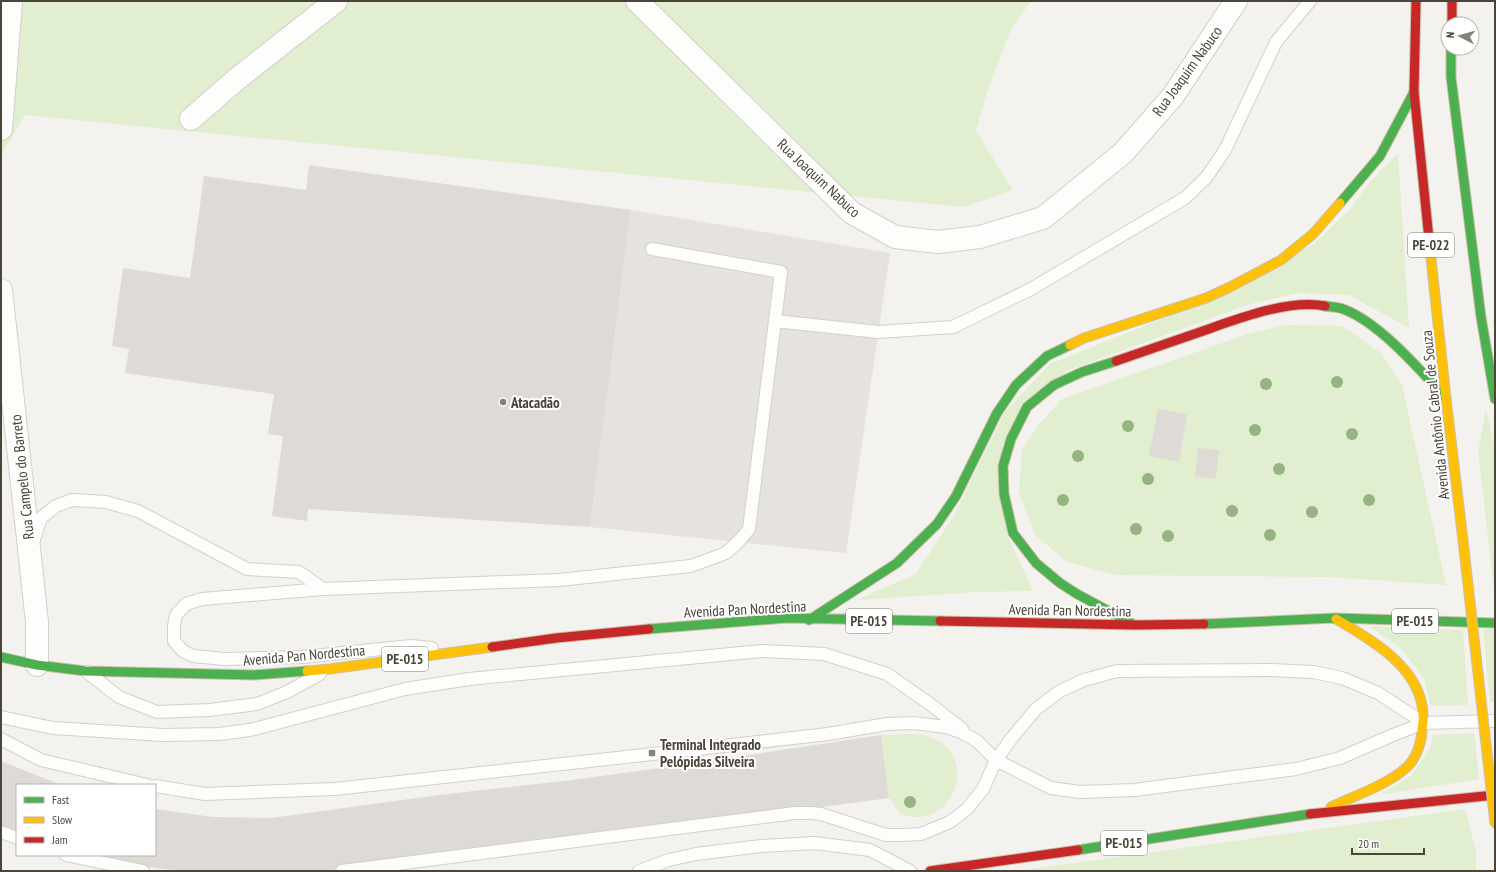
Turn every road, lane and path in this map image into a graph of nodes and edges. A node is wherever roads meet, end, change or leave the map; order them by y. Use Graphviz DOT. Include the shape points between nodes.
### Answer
graph roads {
  1 [pos="11,1"];
  2 [pos="336,1"];
  3 [pos="637,1"];
  4 [pos="1236,1"];
  5 [pos="1310,1"];
  6 [pos="1416,1"];
  7 [pos="1452,1"];
  8 [pos="1452,16"];
  9 [pos="1451,56"];
  10 [pos="1414,92"];
  11 [pos="191,119"];
  12 [pos="1,129"];
  13 [pos="652,249"];
  14 [pos="1,290"];
  15 [pos="775,321"];
  16 [pos="1446,398"];
  17 [pos="1495,399"];
  18 [pos="30,550"];
  19 [pos="323,589"];
  20 [pos="1335,618"];
  21 [pos="809,620"];
  22 [pos="1495,623"];
  23 [pos="1135,625"];
  24 [pos="465,651"];
  25 [pos="1,657"];
  26 [pos="37,665"];
  27 [pos="330,669"];
  28 [pos="85,670"];
  29 [pos="1,717"];
  30 [pos="1495,721"];
  31 [pos="1424,724"];
  32 [pos="1,739"];
  33 [pos="977,741"];
  34 [pos="996,760"];
  35 [pos="143,784"];
  36 [pos="156,786"];
  37 [pos="1495,795"];
  38 [pos="1317,813"];
  39 [pos="1495,824"];
  40 [pos="1,832"];
  41 [pos="16,838"];
  42 [pos="71,856"];
  43 [pos="143,871"];
  44 [pos="342,871"];
  45 [pos="639,871"];
  46 [pos="910,871"];
  47 [pos="930,871"];
  1 -- 12 [label="street"];
  2 -- 11 [label="street"];
  3 -- 4 [label="street, Rua Joaquim Nabuco" via="852,213 894,238 938,242 980,237 1043,218 1123,153 1173,96"];
  5 -- 15 [label="lane" via="1276,42 1225,150 1206,178 1186,198 1031,289 954,327 878,332"];
  6 -- 10 [label="highway, Avenida Antônio Cabral de Souza / PE-022"];
  7 -- 8 [label="highway"];
  9 -- 17 [label="highway" via="1451,77 1481,317"];
  10 -- 16 [label="highway, Avenida Antônio Cabral de Souza / PE-022"];
  10 -- 21 [label="highway" via="1380,156 1313,234 1281,260 1206,298 1084,338 1046,356 1016,385 997,413 956,496 937,524 897,563"];
  13 -- 15 [label="lane" via="781,272"];
  14 -- 18 [label="street, Rua Campelo do Barreto"];
  15 -- 19 [label="lane" via="749,529 726,553 691,566 559,580"];
  16 -- 23 [label="highway" via="1418,367 1372,325 1343,309 1315,304 1247,316 1082,372 1054,386 1028,407 1011,439 1003,466 1004,494 1013,533 1036,563 1060,583"];
  16 -- 39 [label="highway, Avenida Antônio Cabral de Souza / PE-022, bridge"];
  18 -- 19 [label="lane" via="41,518 56,506 72,500 106,502 138,511 247,569 298,572"];
  18 -- 26 [label="street, Rua Campelo do Barreto" via="37,622"];
  19 -- 24 [label="lane" via="202,599 186,604 176,615 174,641 182,651 193,656 224,659 303,657 411,646"];
  20 -- 22 [label="highway, Avenida Pan Nordestina / PE-015"];
  20 -- 23 [label="highway, Avenida Pan Nordestina / PE-015"];
  20 -- 31 [label="highway" via="1381,647 1402,666 1418,691"];
  21 -- 23 [label="highway, Avenida Pan Nordestina / PE-015"];
  21 -- 24 [label="highway, Avenida Pan Nordestina / PE-015" via="786,618 689,625 556,638"];
  24 -- 27 [label="highway, Avenida Pan Nordestina / PE-015"];
  25 -- 26 [label="highway, Avenida Pan Nordestina / PE-015"];
  26 -- 28 [label="highway, Avenida Pan Nordestina / PE-015"];
  27 -- 28 [label="highway, Avenida Pan Nordestina / PE-015" via="254,675"];
  27 -- 28 [label="lane" via="288,692 257,704 209,710 157,712 119,697"];
  29 -- 33 [label="lane" via="53,728 162,735 219,734 250,730 405,689 469,679 762,651 824,654 887,674"];
  30 -- 31 [label="lane"];
  31 -- 34 [label="lane" via="1340,758 1296,769 1134,790 1080,792 1051,788"];
  31 -- 34 [label="lane" via="1378,693 1342,678 1313,672 1118,670 1084,680 1060,691 1036,709"];
  31 -- 38 [label="highway" via="1417,753 1408,765 1393,777"];
  32 -- 35 [label="lane" via="41,760"];
  33 -- 34 [label="lane"];
  33 -- 36 [label="lane" via="946,727 914,723 887,724 828,734 335,788 206,794"];
  34 -- 44 [label="lane" via="983,789 967,809 950,822 921,834 886,835 821,814 795,813"];
  37 -- 38 [label="highway, PE-015"];
  38 -- 47 [label="highway, PE-015"];
  40 -- 41 [label="lane"];
  42 -- 43 [label="lane"];
  45 -- 46 [label="lane" via="696,854 814,843 870,850"];
}
